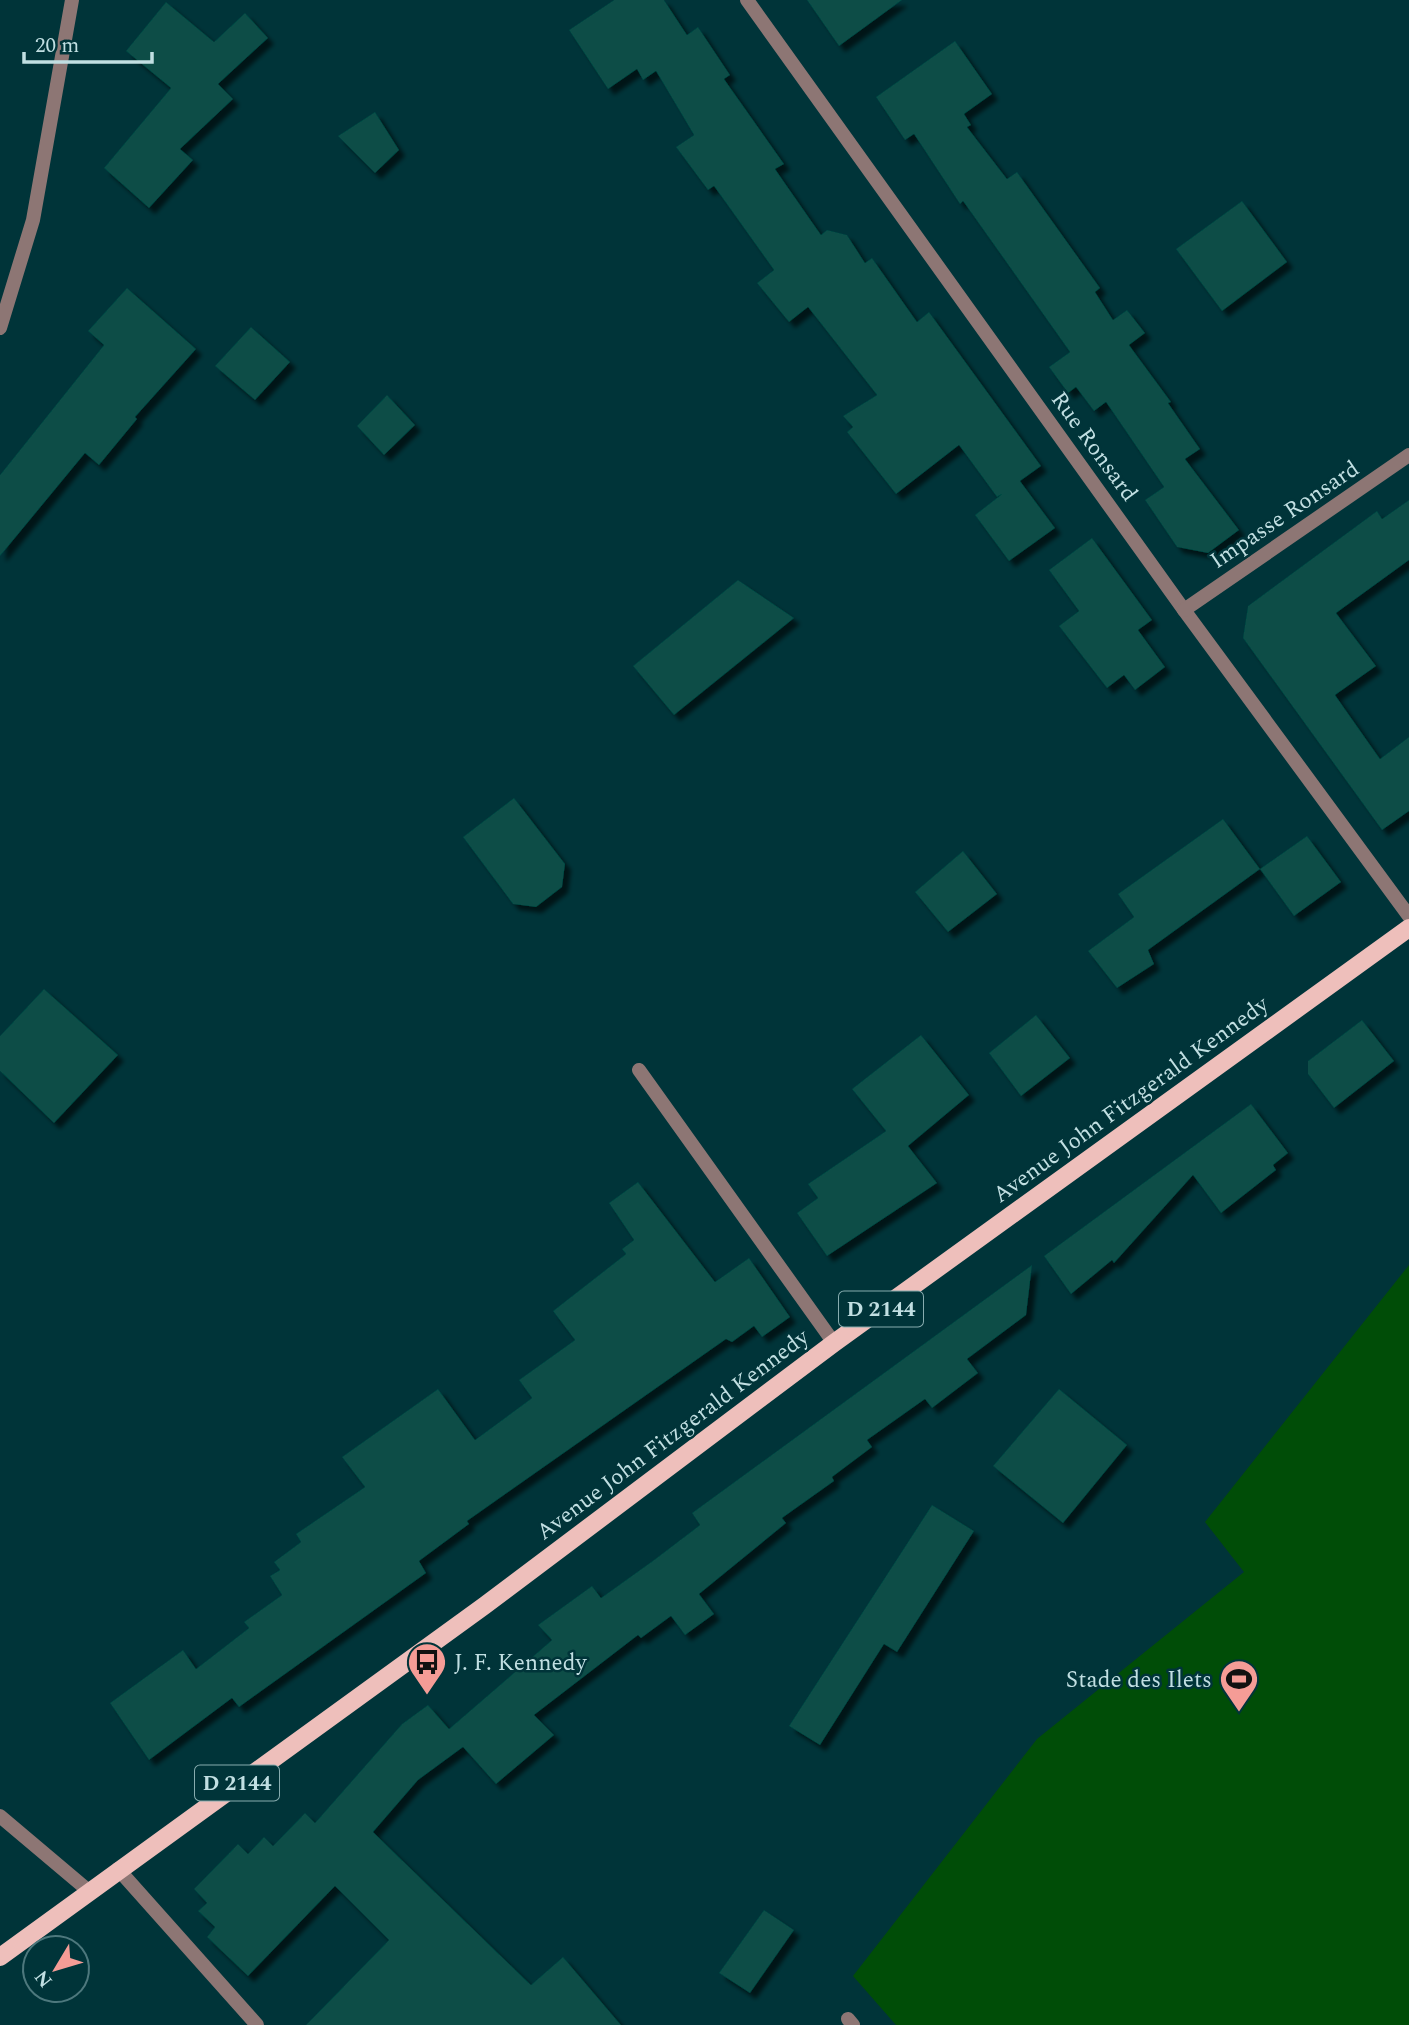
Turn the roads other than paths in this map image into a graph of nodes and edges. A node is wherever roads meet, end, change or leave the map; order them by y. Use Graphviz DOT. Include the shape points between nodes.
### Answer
graph roads {
  1 [pos="72,0"];
  2 [pos="747,0"];
  3 [pos="0,328"];
  4 [pos="1409,455"];
  5 [pos="1184,610"];
  6 [pos="1409,916"];
  7 [pos="1409,928"];
  8 [pos="639,1070"];
  9 [pos="834,1343"];
  10 [pos="0,1816"];
  11 [pos="118,1869"];
  12 [pos="90,1892"];
  13 [pos="0,1957"];
  14 [pos="257,2025"];
  1 -- 3 [label="street" via="33,220"];
  2 -- 5 [label="street, Rue Ronsard"];
  4 -- 5 [label="street, Impasse Ronsard"];
  5 -- 6 [label="street, Rue Ronsard"];
  7 -- 9 [label="main road, Avenue John Fitzgerald Kennedy / D 2144"];
  8 -- 9 [label="street"];
  9 -- 11 [label="main road, Avenue John Fitzgerald Kennedy / D 2144" via="484,1606"];
  10 -- 12 [label="street"];
  11 -- 12 [label="main road, Avenue John Fitzgerald Kennedy / D 2144"];
  11 -- 14 [label="street"];
  12 -- 13 [label="main road, Avenue John Fitzgerald Kennedy / D 2144"];
}
